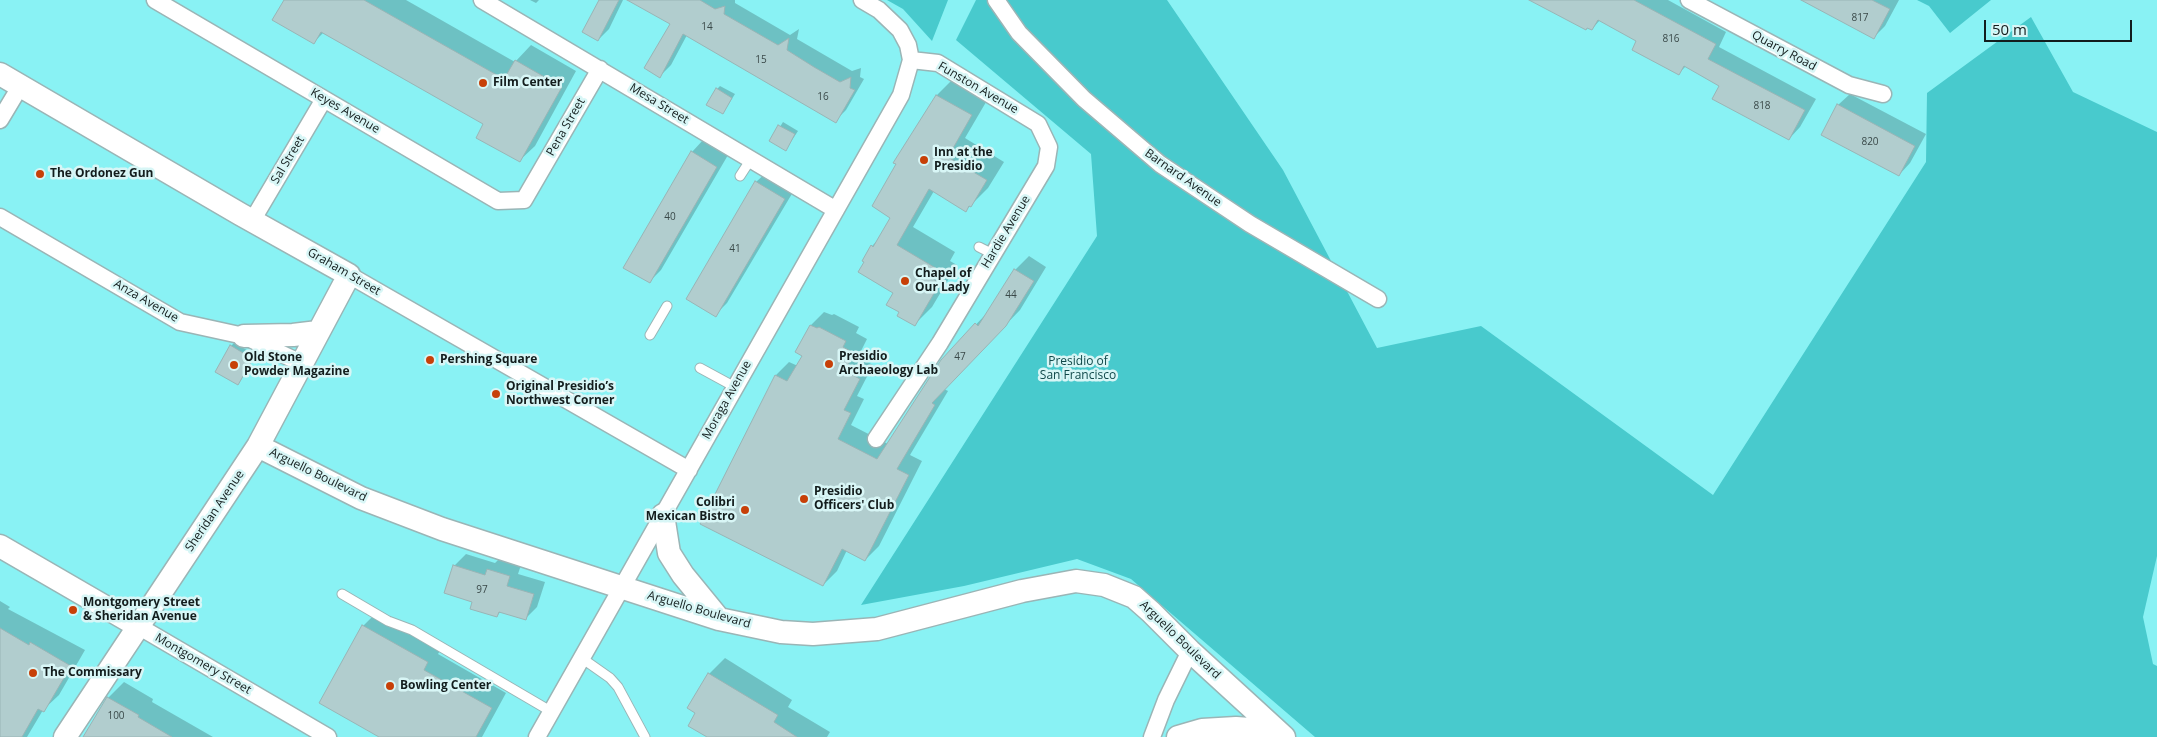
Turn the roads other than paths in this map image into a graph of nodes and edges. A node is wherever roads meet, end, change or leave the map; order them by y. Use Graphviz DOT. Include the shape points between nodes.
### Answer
graph roads {
  1 [pos="155,0"];
  2 [pos="482,0"];
  3 [pos="862,0"];
  4 [pos="996,0"];
  5 [pos="1689,0"];
  6 [pos="911,60"];
  7 [pos="600,69"];
  8 [pos="0,74"];
  9 [pos="21,85"];
  10 [pos="1883,94"];
  11 [pos="324,99"];
  12 [pos="0,120"];
  13 [pos="1049,147"];
  14 [pos="751,159"];
  15 [pos="740,176"];
  16 [pos="532,185"];
  17 [pos="836,210"];
  18 [pos="0,217"];
  19 [pos="252,221"];
  20 [pos="349,275"];
  21 [pos="1378,299"];
  22 [pos="667,306"];
  23 [pos="318,332"];
  24 [pos="650,335"];
  25 [pos="244,336"];
  26 [pos="301,363"];
  27 [pos="700,368"];
  28 [pos="735,387"];
  29 [pos="876,439"];
  30 [pos="258,446"];
  31 [pos="689,470"];
  32 [pos="663,515"];
  33 [pos="0,546"];
  34 [pos="623,588"];
  35 [pos="342,594"];
  36 [pos="719,619"];
  37 [pos="138,626"];
  38 [pos="1190,651"];
  39 [pos="583,659"];
  40 [pos="552,712"];
  41 [pos="1281,734"];
  42 [pos="326,736"];
  43 [pos="65,737"];
  44 [pos="537,737"];
  45 [pos="646,737"];
  46 [pos="1152,737"];
  47 [pos="1178,737"];
  1 -- 11 [label="street, Keyes Avenue"];
  2 -- 7 [label="street, Mesa Street"];
  3 -- 6 [label="street" via="879,10 900,30"];
  4 -- 21 [label="street, Barnard Avenue" via="1019,33 1078,92 1160,164 1250,224"];
  5 -- 10 [label="street, Quarry Road" via="1849,85"];
  6 -- 13 [label="street, Funston Avenue" via="938,63 1038,124"];
  6 -- 17 [label="street, Moraga Avenue" via="902,95"];
  7 -- 14 [label="street, Mesa Street"];
  7 -- 16 [label="street, Pena Street"];
  8 -- 9 [label="street, Graham Street"];
  9 -- 12 [label="street"];
  9 -- 19 [label="street, Graham Street"];
  11 -- 16 [label="street, Keyes Avenue" via="498,200 524,200"];
  11 -- 19 [label="street, Sal Street"];
  13 -- 29 [label="street, Hardie Avenue" via="1046,166 986,251 940,343"];
  14 -- 15 [label="lane"];
  14 -- 17 [label="street, Mesa Street"];
  17 -- 28 [label="street, Moraga Avenue"];
  18 -- 25 [label="street, Anza Avenue" via="180,322"];
  19 -- 20 [label="street, Graham Street"];
  20 -- 23 [label="street, Sheridan Avenue"];
  20 -- 31 [label="street, Graham Street"];
  22 -- 24 [label="lane"];
  23 -- 25 [label="street"];
  23 -- 26 [label="street, Sheridan Avenue"];
  25 -- 26 [label="street, Anza Avenue"];
  26 -- 30 [label="street, Sheridan Avenue"];
  27 -- 28 [label="lane"];
  28 -- 31 [label="street, Moraga Avenue"];
  30 -- 34 [label="street, Arguello Boulevard" via="334,486 390,509"];
  30 -- 37 [label="street, Sheridan Avenue"];
  31 -- 32 [label="street, Moraga Avenue"];
  32 -- 34 [label="street, Moraga Avenue"];
  32 -- 36 [label="street" via="670,553 683,575"];
  33 -- 37 [label="street, Montgomery Street"];
  34 -- 36 [label="street, Arguello Boulevard"];
  34 -- 39 [label="street, Moraga Avenue"];
  35 -- 40 [label="lane" via="388,621 412,630"];
  36 -- 38 [label="street, Arguello Boulevard" via="781,632 813,634 878,629 1022,591 1076,581 1104,585 1134,597"];
  37 -- 42 [label="street, Montgomery Street" via="278,702"];
  37 -- 43 [label="street, Sheridan Avenue"];
  38 -- 41 [label="street, Arguello Boulevard"];
  38 -- 46 [label="street"];
  39 -- 40 [label="street, Moraga Avenue"];
  39 -- 45 [label="lane" via="618,687"];
  40 -- 44 [label="street, Moraga Avenue"];
  41 -- 47 [label="street" via="1236,728 1202,730"];
}
